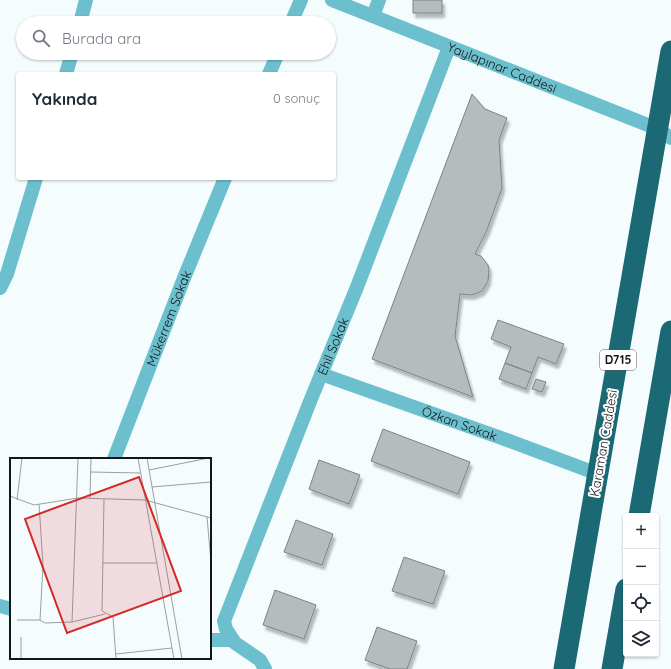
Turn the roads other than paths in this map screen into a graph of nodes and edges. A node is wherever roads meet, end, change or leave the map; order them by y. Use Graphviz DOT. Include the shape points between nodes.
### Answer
graph roads {
  1 [pos="86,0"];
  2 [pos="301,0"];
  3 [pos="332,0"];
  4 [pos="379,0"];
  5 [pos="82,16"];
  6 [pos="294,16"];
  7 [pos="372,16"];
  8 [pos="449,47"];
  9 [pos="671,51"];
  10 [pos="70,60"];
  11 [pos="275,60"];
  12 [pos="67,72"];
  13 [pos="270,72"];
  14 [pos="664,133"];
  15 [pos="35,180"];
  16 [pos="224,180"];
  17 [pos="0,288"];
  18 [pos="671,331"];
  19 [pos="321,374"];
  20 [pos="114,458"];
  21 [pos="598,474"];
  22 [pos="640,513"];
  23 [pos="623,605"];
  24 [pos="0,606"];
  25 [pos="10,609"];
  26 [pos="211,640"];
  27 [pos="234,642"];
  28 [pos="265,669"];
  29 [pos="564,669"];
  30 [pos="612,669"];
  1 -- 5 [label="street"];
  2 -- 6 [label="street"];
  3 -- 7 [label="street, Yaylapınar Caddesi"];
  4 -- 7 [label="street"];
  7 -- 8 [label="street, Yaylapınar Caddesi"];
  8 -- 14 [label="street, Yaylapınar Caddesi"];
  8 -- 19 [label="street, Ehil Sokak"];
  9 -- 14 [label="highway, Karaman Caddesi / D715"];
  10 -- 12 [label="street"];
  11 -- 13 [label="street"];
  14 -- 21 [label="highway, Karaman Caddesi / D715"];
  15 -- 17 [label="street" via="7,274"];
  16 -- 20 [label="street, Mükerrem Sokak"];
  18 -- 22 [label="highway"];
  19 -- 21 [label="street, Özkan Sokak"];
  19 -- 27 [label="street, Ehil Sokak" via="224,621"];
  21 -- 29 [label="highway, Karaman Caddesi / D715"];
  23 -- 30 [label="highway"];
  24 -- 25 [label="street"];
  26 -- 27 [label="street"];
  27 -- 28 [label="street" via="260,660"];
}
